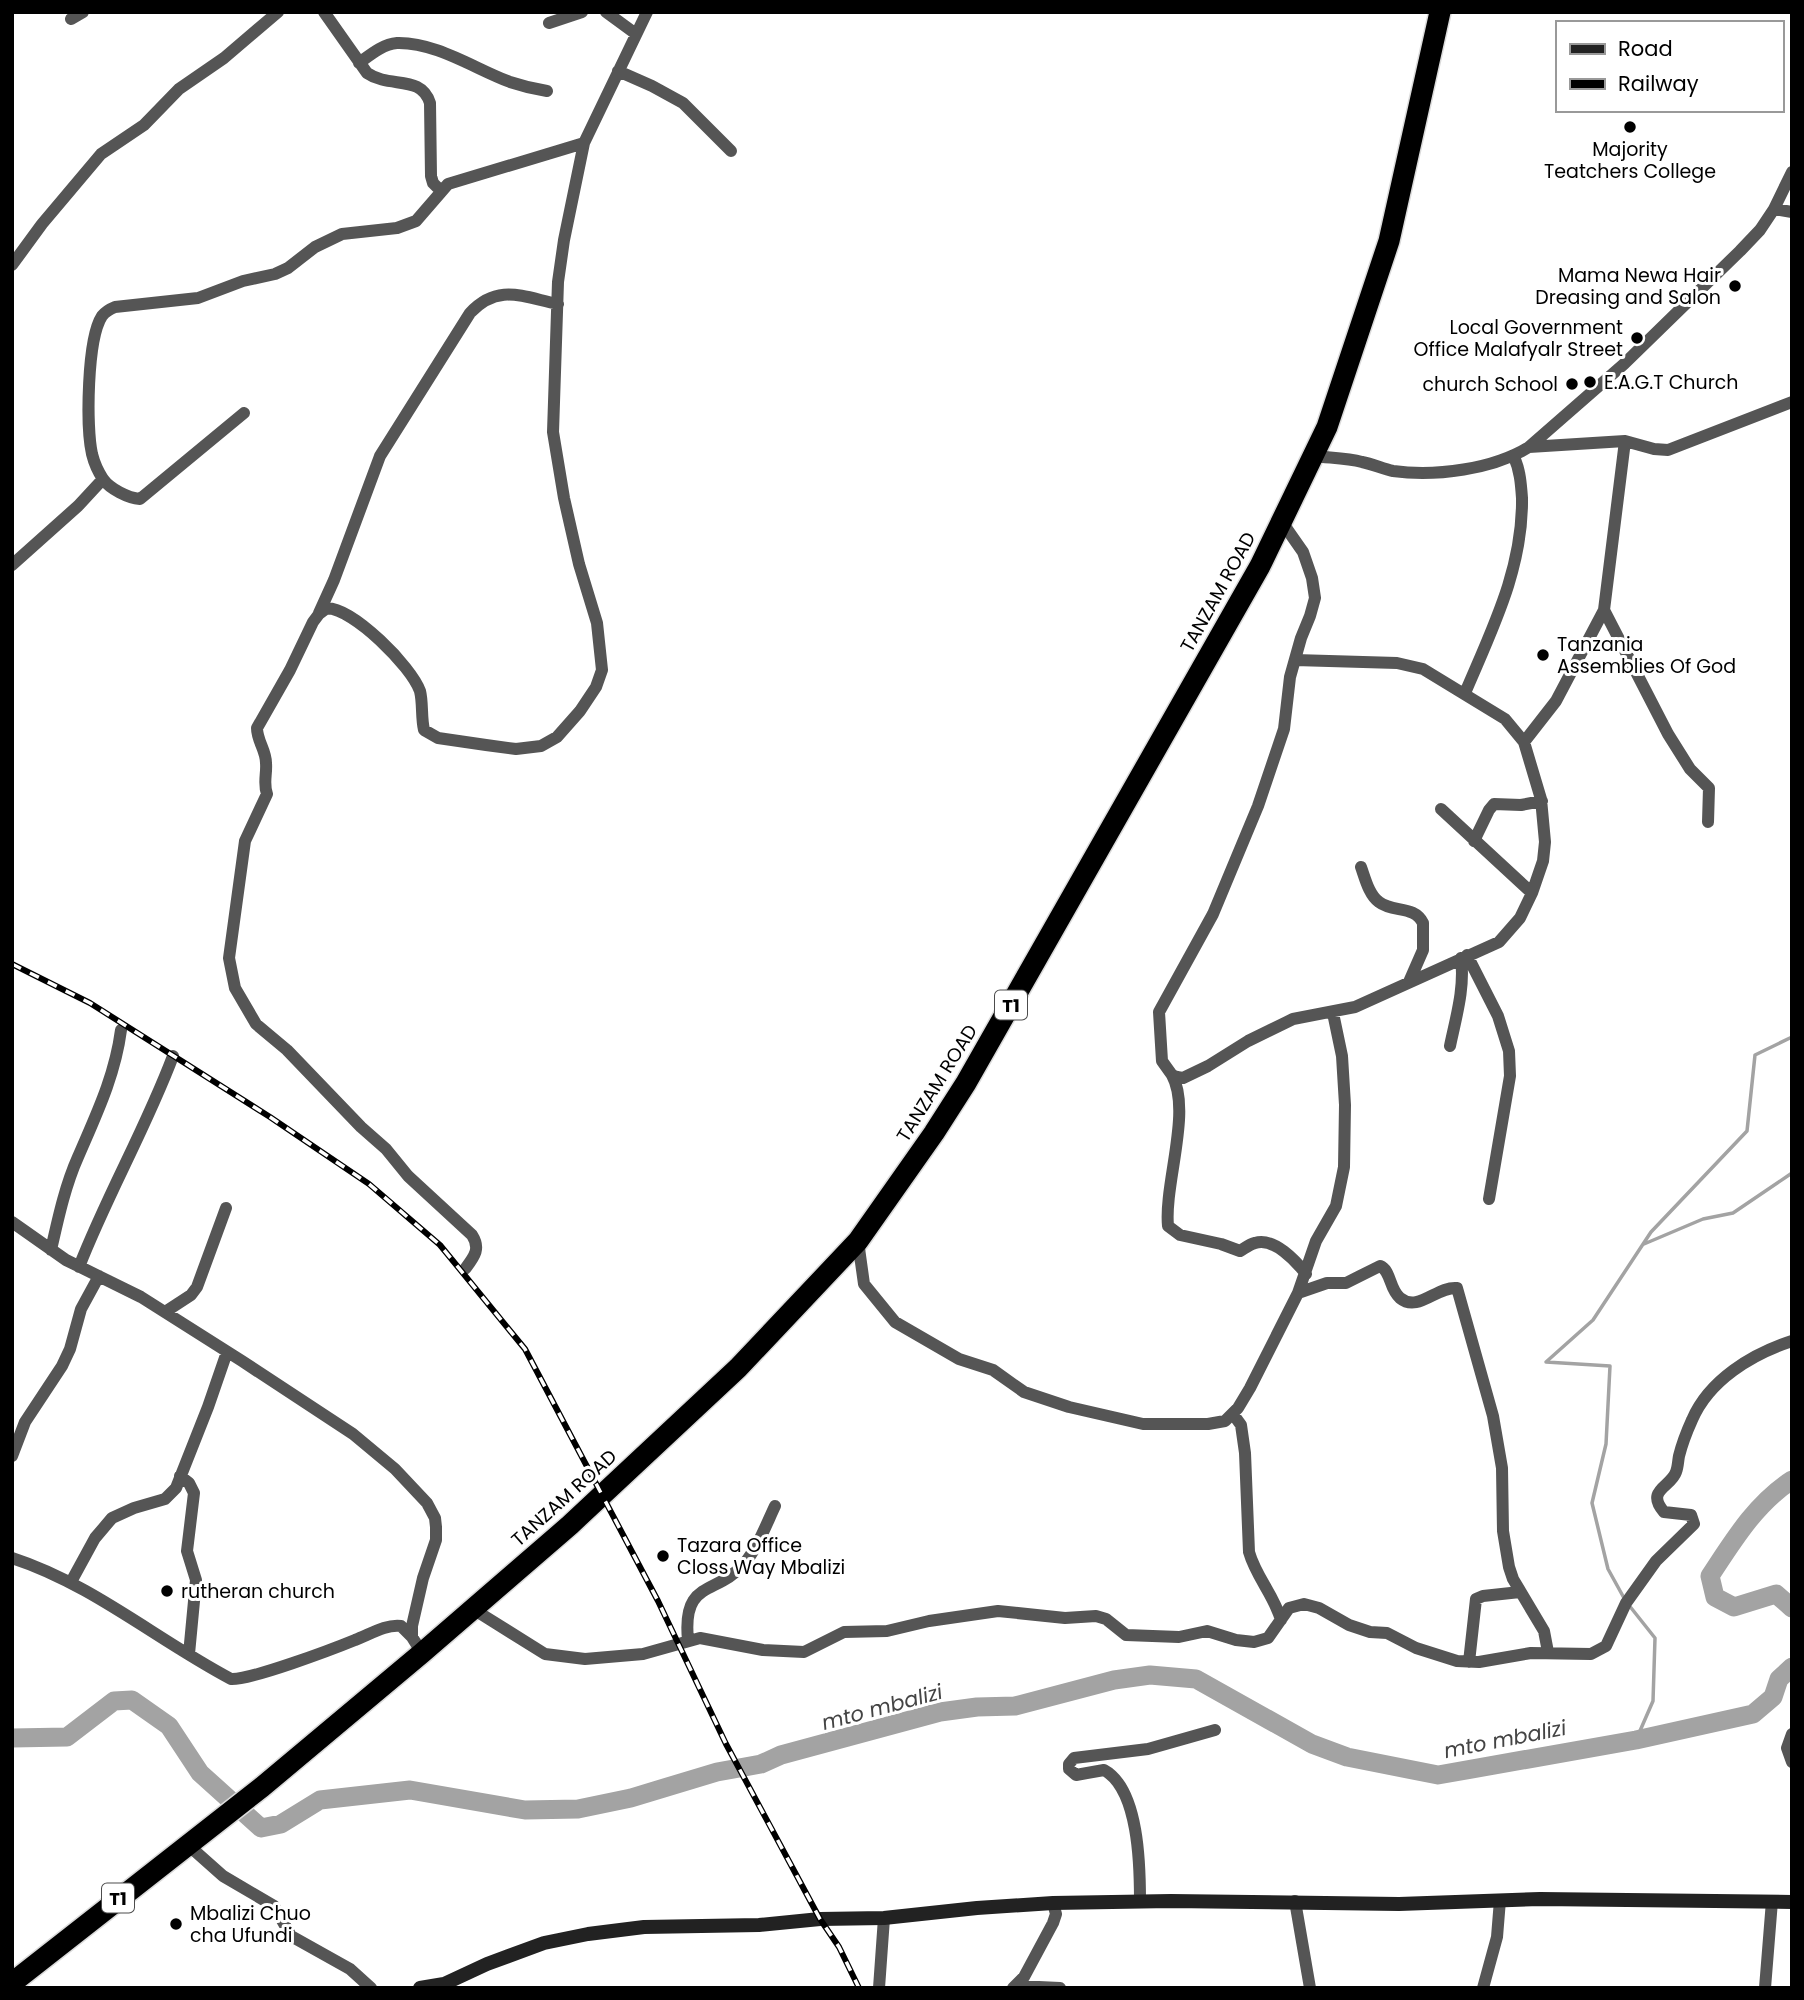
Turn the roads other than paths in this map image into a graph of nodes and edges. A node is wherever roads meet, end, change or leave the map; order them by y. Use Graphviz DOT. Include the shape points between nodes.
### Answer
graph roads {
  1 [pos="83,12"];
  2 [pos="278,12"];
  3 [pos="582,12"];
  4 [pos="606,12"];
  5 [pos="647,12"];
  6 [pos="1440,12"];
  7 [pos="331,15"];
  8 [pos="71,19"];
  9 [pos="549,23"];
  10 [pos="636,34"];
  11 [pos="359,63"];
  12 [pos="618,71"];
  13 [pos="547,91"];
  14 [pos="584,143"];
  15 [pos="732,151"];
  16 [pos="1792,172"];
  17 [pos="442,191"];
  18 [pos="1774,209"];
  19 [pos="1792,212"];
  20 [pos="12,265"];
  21 [pos="558,304"];
  22 [pos="1792,402"];
  23 [pos="244,413"];
  24 [pos="1625,441"];
  25 [pos="1529,447"];
  26 [pos="1314,456"];
  27 [pos="1514,457"];
  28 [pos="103,478"];
  29 [pos="1282,522"];
  30 [pos="12,565"];
  31 [pos="1604,610"];
  32 [pos="319,614"];
  33 [pos="1295,660"];
  34 [pos="1465,693"];
  35 [pos="1524,742"];
  36 [pos="1542,801"];
  37 [pos="1441,810"];
  38 [pos="1708,822"];
  39 [pos="1474,841"];
  40 [pos="1361,867"];
  41 [pos="1532,893"];
  42 [pos="1464,957"];
  43 [pos="1409,982"];
  44 [pos="1333,1013"];
  45 [pos="121,1030"];
  46 [pos="1450,1046"];
  47 [pos="173,1056"];
  48 [pos="1172,1075"];
  49 [pos="1489,1199"];
  50 [pos="226,1208"];
  51 [pos="12,1222"];
  52 [pos="858,1241"];
  53 [pos="51,1250"];
  54 [pos="79,1267"];
  55 [pos="465,1269"];
  56 [pos="1306,1274"];
  57 [pos="99,1276"];
  58 [pos="1298,1293"];
  59 [pos="165,1312"];
  60 [pos="1792,1341"];
  61 [pos="227,1352"];
  62 [pos="1233,1414"];
  63 [pos="12,1456"];
  64 [pos="180,1476"];
  65 [pos="775,1506"];
  66 [pos="12,1558"];
  67 [pos="71,1582"];
  68 [pos="1520,1592"];
  69 [pos="473,1609"];
  70 [pos="1281,1620"];
  71 [pos="688,1640"];
  72 [pos="417,1645"];
  73 [pos="1548,1652"];
  74 [pos="189,1654"];
  75 [pos="1469,1662"];
  76 [pos="1215,1730"];
  77 [pos="1792,1734"];
  78 [pos="1792,1762"];
  79 [pos="187,1844"];
  80 [pos="1500,1900"];
  81 [pos="1140,1901"];
  82 [pos="1294,1901"];
  83 [pos="1772,1901"];
  84 [pos="1792,1902"];
  85 [pos="1053,1903"];
  86 [pos="884,1918"];
  87 [pos="12,1983"];
  88 [pos="448,1986"];
  89 [pos="1015,1987"];
  90 [pos="371,1988"];
  91 [pos="420,1988"];
  92 [pos="879,1988"];
  93 [pos="1060,1988"];
  94 [pos="1310,1988"];
  95 [pos="1483,1988"];
  96 [pos="1765,1988"];
  1 -- 8 [label="street"];
  2 -- 20 [label="street" via="225,58 179,89 144,125 101,154"];
  3 -- 9 [label="street"];
  4 -- 10 [label="street"];
  5 -- 10 [label="street"];
  6 -- 26 [label="highway, TANZAM ROAD / T1" via="1389,241"];
  7 -- 11 [label="street"];
  10 -- 12 [label="street"];
  11 -- 13 [label="street" via="397,43 458,58 510,82"];
  11 -- 17 [label="street" via="377,80 421,87 428,94 431,176"];
  12 -- 14 [label="street"];
  12 -- 15 [label="street" via="683,103"];
  14 -- 17 [label="street" via="448,184"];
  14 -- 21 [label="street" via="561,258"];
  16 -- 18 [label="street"];
  17 -- 28 [label="street" via="416,221 397,228 342,234 275,274 198,298 108,309 96,331 89,408 93,456"];
  18 -- 19 [label="street"];
  18 -- 25 [label="street" via="1697,295"];
  21 -- 32 [label="street" via="496,294 470,313 380,456"];
  21 -- 32 [label="street" via="553,432 579,564 596,616 602,670 580,710 548,744 530,748 433,736 424,730 421,695 405,664 340,611 327,608"];
  22 -- 24 [label="street" via="1668,450"];
  23 -- 28 [label="street" via="140,499 126,496"];
  24 -- 25 [label="street"];
  24 -- 31 [label="street"];
  25 -- 27 [label="street"];
  26 -- 27 [label="street" via="1421,472 1467,469"];
  26 -- 29 [label="highway, TANZAM ROAD / T1"];
  27 -- 34 [label="street" via="1521,494 1519,550"];
  28 -- 30 [label="street"];
  29 -- 33 [label="street" via="1303,552 1315,598"];
  29 -- 52 [label="highway, TANZAM ROAD / T1" via="966,1083"];
  31 -- 35 [label="street" via="1556,701"];
  31 -- 38 [label="street" via="1668,734 1690,769 1709,788"];
  32 -- 55 [label="street" via="258,724 267,794 245,841 230,972 256,1024 472,1235 477,1250"];
  33 -- 34 [label="street" via="1397,663 1423,669"];
  33 -- 48 [label="street" via="1284,729 1258,806 1213,914 1159,1012 1162,1061"];
  34 -- 35 [label="street" via="1505,719"];
  35 -- 36 [label="street"];
  36 -- 39 [label="street" via="1494,804"];
  36 -- 41 [label="street" via="1543,861"];
  37 -- 39 [label="street"];
  39 -- 41 [label="street"];
  40 -- 43 [label="street" via="1378,902 1413,913 1423,923 1423,950"];
  41 -- 42 [label="street" via="1504,938"];
  42 -- 43 [label="street"];
  42 -- 46 [label="street"];
  42 -- 49 [label="street" via="1498,1016 1509,1051 1510,1076"];
  43 -- 44 [label="street"];
  44 -- 48 [label="street" via="1293,1019 1184,1078"];
  44 -- 56 [label="street" via="1344,1082 1344,1167 1336,1206 1316,1241"];
  45 -- 53 [label="street" via="106,1093 71,1174"];
  47 -- 54 [label="street"];
  48 -- 56 [label="street" via="1177,1089 1177,1144 1168,1226 1180,1235 1240,1251 1265,1243 1287,1254"];
  50 -- 59 [label="street" via="197,1287"];
  51 -- 53 [label="street"];
  52 -- 62 [label="street" via="864,1284 895,1322 959,1359 993,1370 1033,1396 1143,1424 1208,1424 1225,1421"];
  52 -- 69 [label="highway, TANZAM ROAD / T1" via="737,1368"];
  53 -- 54 [label="street"];
  54 -- 57 [label="street"];
  56 -- 58 [label="street"];
  57 -- 59 [label="street"];
  57 -- 63 [label="street" via="81,1309 62,1366 25,1422"];
  58 -- 62 [label="street"];
  58 -- 68 [label="street" via="1327,1283 1346,1283 1380,1266 1387,1270 1394,1292 1412,1304 1457,1288 1493,1416 1503,1475 1506,1551"];
  59 -- 61 [label="street"];
  60 -- 73 [label="street" via="1729,1373 1697,1410 1676,1472 1657,1499 1664,1512 1691,1515 1694,1524 1656,1561 1626,1603 1606,1646 1591,1654"];
  61 -- 64 [label="street"];
  61 -- 72 [label="street" via="363,1441 427,1503 435,1518 436,1540 423,1578"];
  62 -- 70 [label="street" via="1241,1425 1245,1453 1249,1552"];
  64 -- 67 [label="street" via="166,1499 119,1513 106,1523"];
  64 -- 74 [label="street" via="194,1493 187,1550 197,1580"];
  65 -- 71 [label="street" via="745,1562 695,1598 687,1620"];
  66 -- 67 [label="street"];
  67 -- 74 [label="street"];
  68 -- 73 [label="street" via="1544,1631"];
  68 -- 75 [label="street" via="1476,1599"];
  69 -- 71 [label="street" via="545,1654 560,1657 643,1654"];
  69 -- 72 [label="highway, TANZAM ROAD / T1"];
  70 -- 71 [label="street" via="1268,1638 1254,1642 1207,1631 1179,1637 1132,1636 1096,1616 1065,1618 998,1611 887,1632 844,1632 804,1652"];
  70 -- 75 [label="street" via="1289,1608 1304,1604 1357,1628 1387,1633 1428,1652"];
  72 -- 74 [label="street" via="401,1626 387,1627 237,1679"];
  72 -- 79 [label="highway, TANZAM ROAD / T1" via="262,1787"];
  73 -- 75 [label="street"];
  76 -- 81 [label="street" via="1148,1749 1074,1758 1069,1765 1076,1775 1104,1770 1119,1782 1133,1821"];
  77 -- 78 [label="street" via="1787,1748"];
  79 -- 87 [label="highway, T1"];
  79 -- 90 [label="street" via="223,1876 274,1906 291,1936 350,1969"];
  80 -- 82 [label="main road" via="1399,1904"];
  80 -- 83 [label="main road"];
  80 -- 95 [label="street" via="1497,1937"];
  81 -- 82 [label="main road"];
  81 -- 85 [label="main road"];
  82 -- 94 [label="street"];
  83 -- 84 [label="main road"];
  83 -- 96 [label="street"];
  85 -- 86 [label="main road"];
  85 -- 89 [label="street" via="1053,1923"];
  86 -- 88 [label="main road" via="644,1927 587,1934 544,1943 487,1964"];
  86 -- 92 [label="street"];
  88 -- 91 [label="main road"];
  89 -- 93 [label="street"];
}
